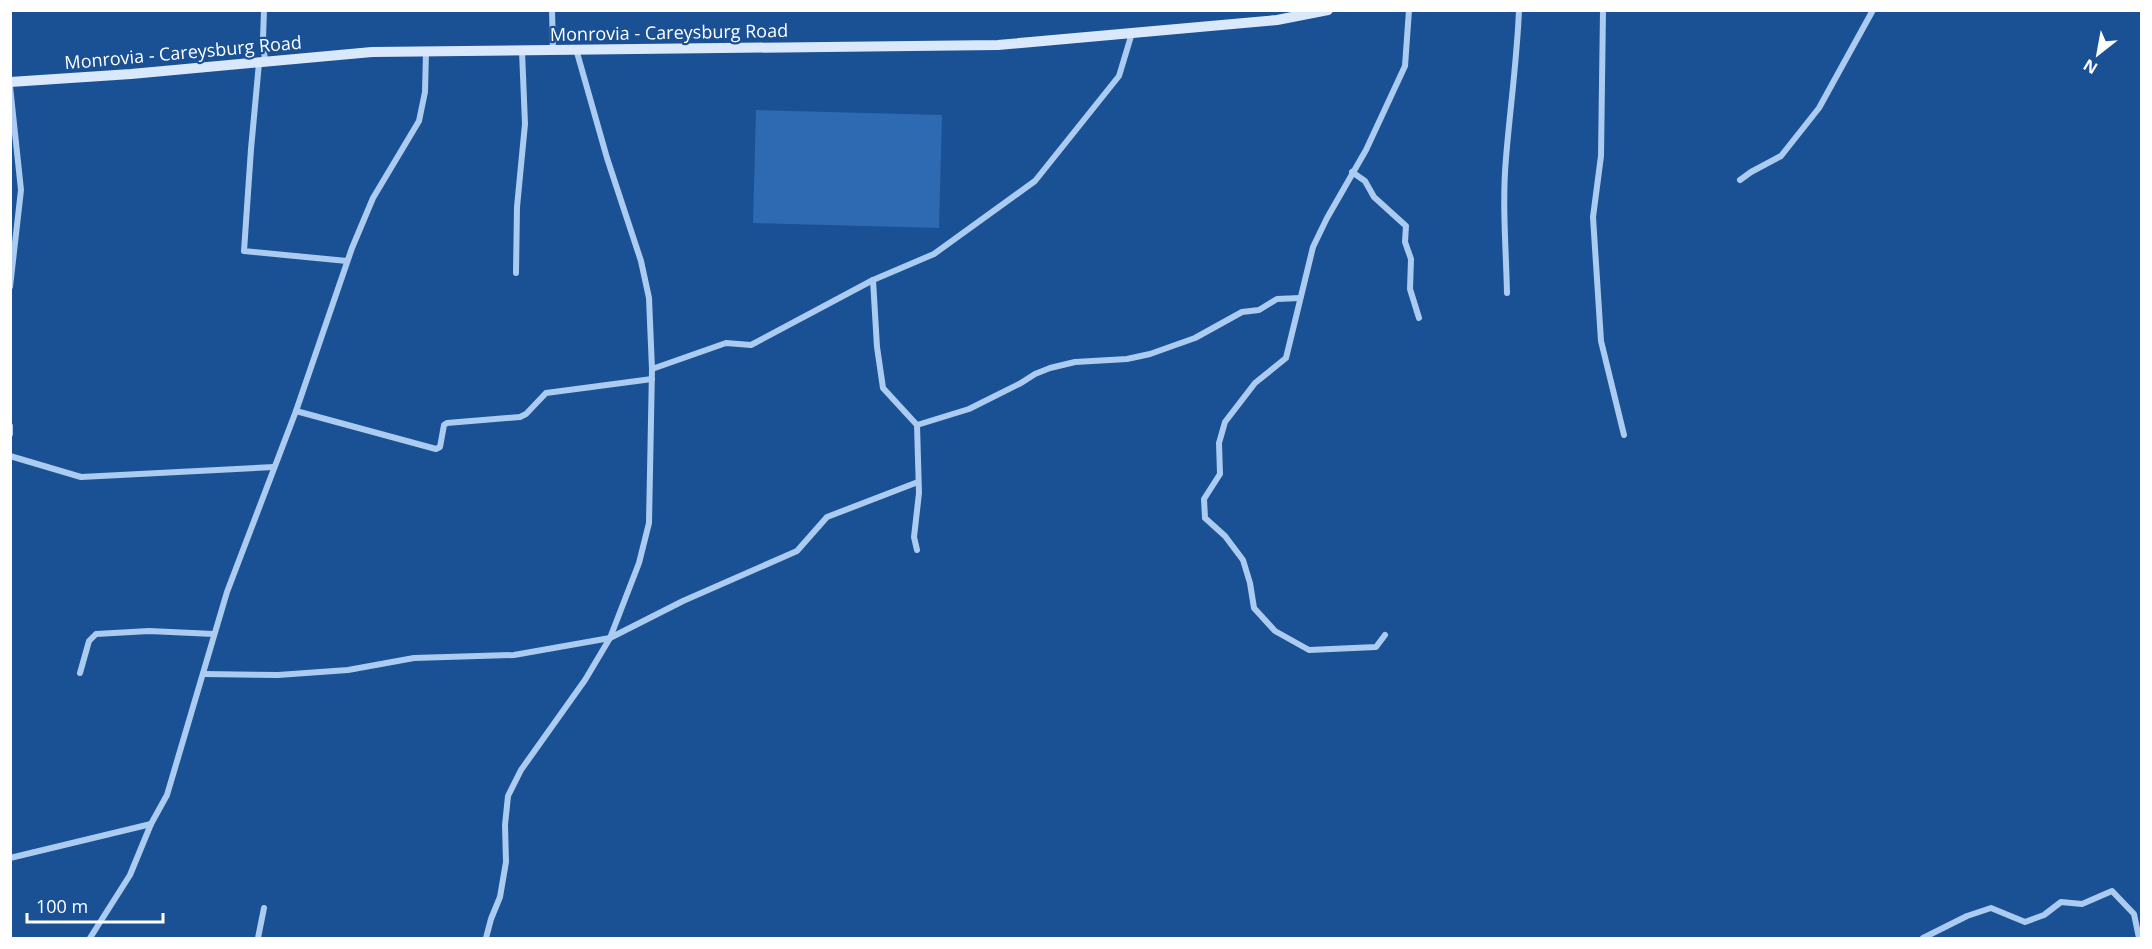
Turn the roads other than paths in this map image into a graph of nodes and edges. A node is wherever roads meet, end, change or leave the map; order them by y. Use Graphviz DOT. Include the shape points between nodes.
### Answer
graph roads {
  1 [pos="264,10"];
  2 [pos="552,10"];
  3 [pos="1328,10"];
  4 [pos="1408,10"];
  5 [pos="1519,10"];
  6 [pos="1603,10"];
  7 [pos="1873,10"];
  8 [pos="1132,33"];
  9 [pos="576,48"];
  10 [pos="553,49"];
  11 [pos="522,51"];
  12 [pos="426,52"];
  13 [pos="262,63"];
  14 [pos="10,82"];
  15 [pos="10,86"];
  16 [pos="1352,172"];
  17 [pos="1740,180"];
  18 [pos="347,261"];
  19 [pos="516,273"];
  20 [pos="873,279"];
  21 [pos="10,287"];
  22 [pos="1507,293"];
  23 [pos="1300,298"];
  24 [pos="1419,318"];
  25 [pos="652,369"];
  26 [pos="652,379"];
  27 [pos="296,411"];
  28 [pos="917,425"];
  29 [pos="10,426"];
  30 [pos="10,434"];
  31 [pos="1624,435"];
  32 [pos="10,456"];
  33 [pos="274,467"];
  34 [pos="918,482"];
  35 [pos="917,550"];
  36 [pos="214,634"];
  37 [pos="1385,636"];
  38 [pos="610,638"];
  39 [pos="80,673"];
  40 [pos="203,674"];
  41 [pos="151,824"];
  42 [pos="10,858"];
  43 [pos="264,908"];
  44 [pos="90,939"];
  45 [pos="258,939"];
  46 [pos="486,939"];
  47 [pos="1923,939"];
  48 [pos="2139,939"];
  1 -- 13 [label="street"];
  2 -- 10 [label="street"];
  3 -- 8 [label="main road, Monrovia - Careysburg Road" via="1277,20"];
  4 -- 16 [label="street" via="1405,66"];
  5 -- 22 [label="street" via="1506,160"];
  6 -- 31 [label="street" via="1601,156 1593,217 1601,341"];
  7 -- 17 [label="street" via="1819,108 1781,156"];
  8 -- 9 [label="main road, Monrovia - Careysburg Road" via="998,45"];
  8 -- 20 [label="street" via="1119,76 1035,181 934,254"];
  9 -- 10 [label="main road, Monrovia - Careysburg Road"];
  9 -- 25 [label="street" via="641,261 649,298"];
  10 -- 11 [label="main road, Monrovia - Careysburg Road"];
  11 -- 12 [label="main road, Monrovia - Careysburg Road"];
  11 -- 19 [label="street" via="525,124"];
  12 -- 13 [label="main road, Monrovia - Careysburg Road" via="372,52"];
  12 -- 18 [label="street" via="425,92 419,121 373,198"];
  13 -- 14 [label="main road, Monrovia - Careysburg Road"];
  13 -- 18 [label="street" via="250,149 244,251"];
  15 -- 21 [label="street" via="21,190"];
  16 -- 23 [label="street" via="1313,248"];
  16 -- 24 [label="street" via="1406,226 1410,289"];
  18 -- 27 [label="street"];
  20 -- 25 [label="street" via="751,345 726,344"];
  20 -- 28 [label="street" via="883,388"];
  23 -- 28 [label="street" via="1277,299 1259,310 1242,312 1195,338 1150,354 1050,368 969,409"];
  23 -- 37 [label="street" via="1286,358 1255,383 1225,422 1219,443 1220,474 1204,499 1205,518 1243,560 1254,608 1275,631 1309,650 1376,647"];
  25 -- 26 [label="street"];
  26 -- 27 [label="street" via="546,393 520,417 447,423 436,449"];
  26 -- 38 [label="street" via="649,523 639,563"];
  27 -- 33 [label="street"];
  28 -- 34 [label="street"];
  29 -- 30 [label="street"];
  32 -- 33 [label="street" via="81,477"];
  33 -- 36 [label="street"];
  34 -- 35 [label="street" via="914,537"];
  34 -- 38 [label="street" via="827,517 797,552 683,601"];
  36 -- 39 [label="street" via="96,634 89,641"];
  36 -- 40 [label="street"];
  38 -- 40 [label="street" via="514,655 414,658 348,670 278,675"];
  38 -- 46 [label="street" via="521,770 508,796 506,862"];
  40 -- 41 [label="street" via="167,795"];
  41 -- 42 [label="street"];
  41 -- 44 [label="street" via="130,875"];
  43 -- 45 [label="street"];
  47 -- 48 [label="street" via="1992,908 2025,922 2044,915 2061,902 2082,904 2112,891 2134,914"];
}
